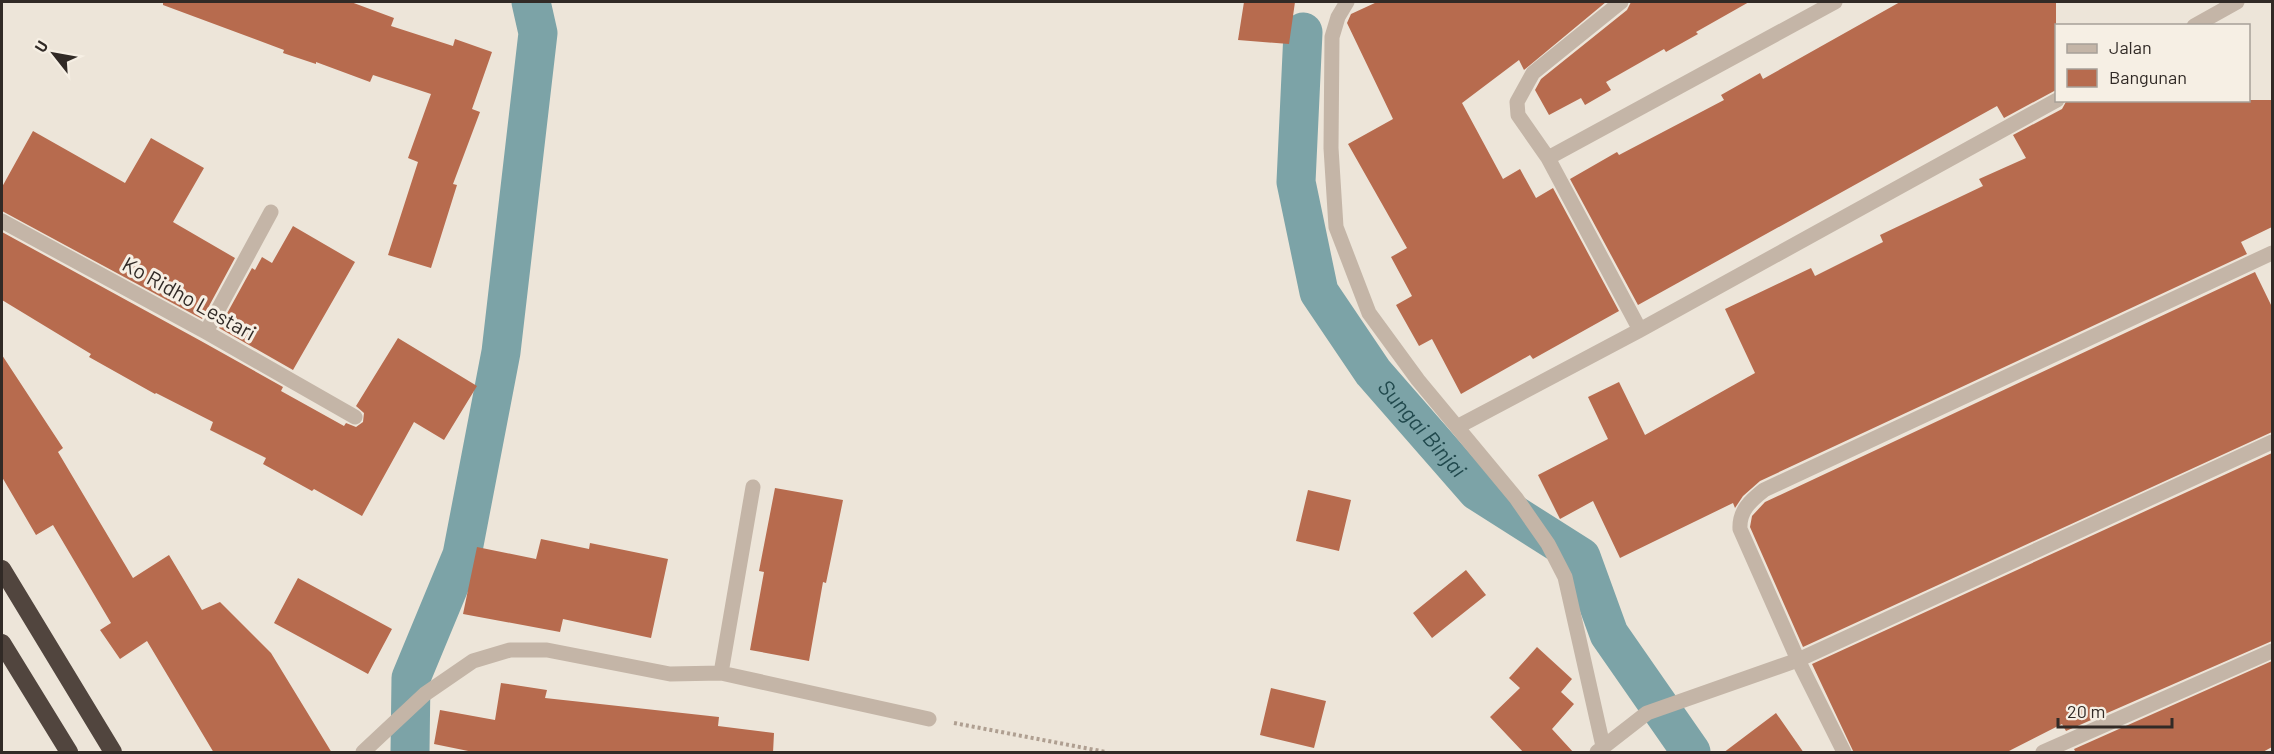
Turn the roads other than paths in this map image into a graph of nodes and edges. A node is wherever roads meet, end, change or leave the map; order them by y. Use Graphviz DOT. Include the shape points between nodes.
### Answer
graph roads {
  1 [pos="1347,2"];
  2 [pos="1621,2"];
  3 [pos="1834,2"];
  4 [pos="2238,2"];
  5 [pos="2198,24"];
  6 [pos="2055,101"];
  7 [pos="1548,158"];
  8 [pos="272,212"];
  9 [pos="2,221"];
  10 [pos="2272,254"];
  11 [pos="1640,330"];
  12 [pos="206,332"];
  13 [pos="355,417"];
  14 [pos="1457,427"];
  15 [pos="2272,442"];
  16 [pos="753,487"];
  17 [pos="2,569"];
  18 [pos="2,643"];
  19 [pos="2272,651"];
  20 [pos="1798,660"];
  21 [pos="720,673"];
  22 [pos="929,718"];
  23 [pos="1600,749"];
  24 [pos="69,753"];
  25 [pos="113,753"];
  26 [pos="363,753"];
  27 [pos="1844,753"];
  28 [pos="2043,753"];
  1 -- 14 [label="street" via="1332,38 1331,148 1336,226 1369,313"];
  2 -- 7 [label="street" via="1533,73 1522,89 1518,115"];
  3 -- 7 [label="street"];
  4 -- 5 [label="street"];
  6 -- 11 [label="street"];
  7 -- 11 [label="street"];
  8 -- 12 [label="street"];
  9 -- 12 [label="street, Ko Ridho Lestari"];
  10 -- 20 [label="street" via="1764,490 1749,502 1740,529"];
  11 -- 14 [label="street"];
  12 -- 13 [label="street, Ko Ridho Lestari"];
  14 -- 23 [label="street" via="1516,498 1565,577"];
  15 -- 20 [label="street"];
  16 -- 21 [label="street"];
  17 -- 25 [label="highway"];
  18 -- 24 [label="highway"];
  19 -- 28 [label="street"];
  20 -- 23 [label="street" via="1647,712"];
  20 -- 27 [label="street"];
  21 -- 22 [label="street"];
  21 -- 26 [label="street" via="670,674 547,650 510,650 473,661 425,694"];
}
